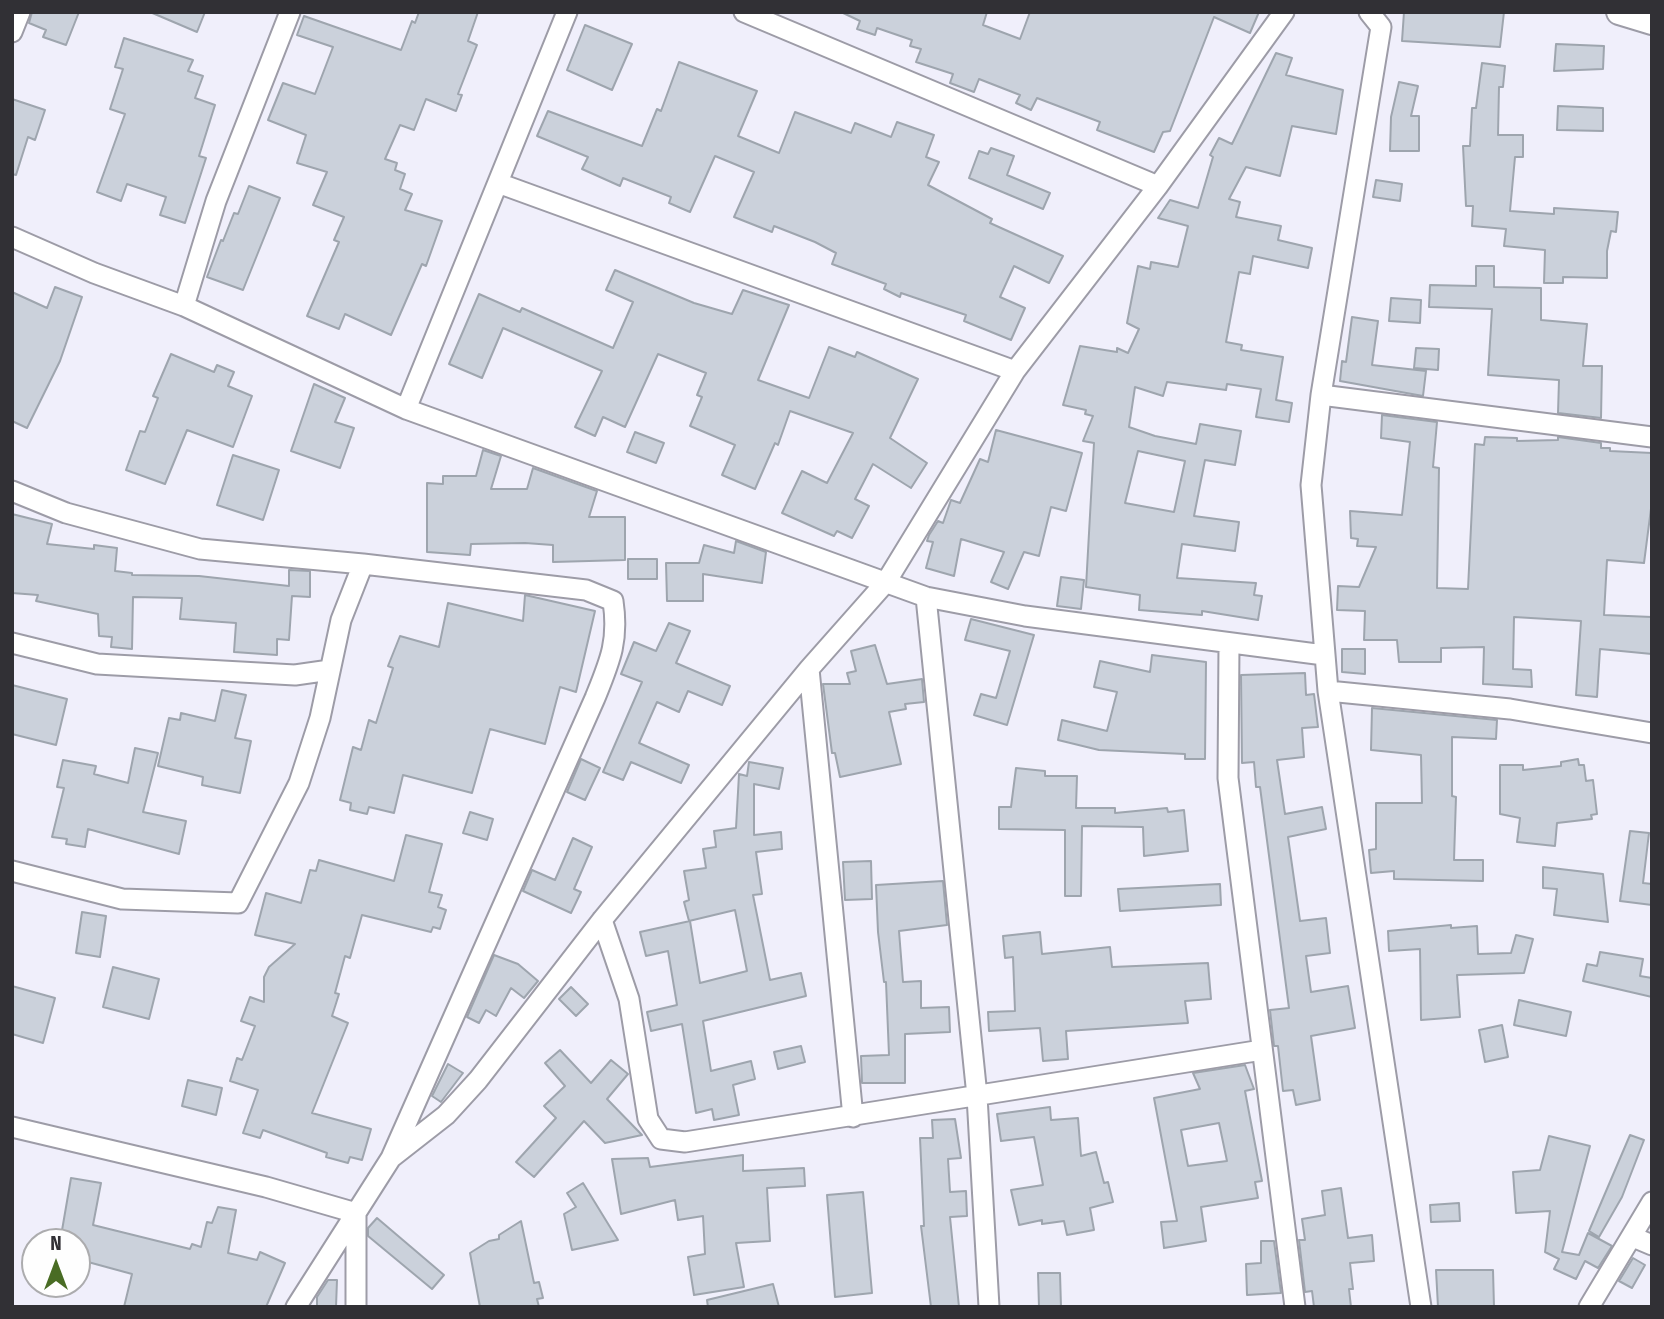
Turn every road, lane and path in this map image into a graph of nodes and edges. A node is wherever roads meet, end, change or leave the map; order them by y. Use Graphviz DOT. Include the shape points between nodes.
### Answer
graph roads {
  1 [pos="20,12"];
  2 [pos="290,12"];
  3 [pos="567,12"];
  4 [pos="744,12"];
  5 [pos="1284,12"];
  6 [pos="1368,12"];
  7 [pos="1619,12"];
  8 [pos="1652,22"];
  9 [pos="12,32"];
  10 [pos="498,183"];
  11 [pos="1158,186"];
  12 [pos="12,237"];
  13 [pos="184,306"];
  14 [pos="1015,371"];
  15 [pos="1321,395"];
  16 [pos="406,408"];
  17 [pos="1652,436"];
  18 [pos="12,491"];
  19 [pos="363,564"];
  20 [pos="886,582"];
  21 [pos="926,597"];
  22 [pos="12,643"];
  23 [pos="1229,645"];
  24 [pos="1324,655"];
  25 [pos="808,669"];
  26 [pos="330,670"];
  27 [pos="1328,691"];
  28 [pos="1652,733"];
  29 [pos="12,870"];
  30 [pos="601,920"];
  31 [pos="1262,1050"];
  32 [pos="977,1097"];
  33 [pos="853,1118"];
  34 [pos="12,1128"];
  35 [pos="391,1158"];
  36 [pos="1652,1202"];
  37 [pos="356,1213"];
  38 [pos="1633,1237"];
  39 [pos="1652,1245"];
  40 [pos="296,1307"];
  41 [pos="356,1307"];
  42 [pos="989,1307"];
  43 [pos="1295,1307"];
  44 [pos="1421,1307"];
  45 [pos="1589,1307"];
  1 -- 9 [label="street"];
  2 -- 13 [label="street" via="216,201"];
  3 -- 10 [label="street"];
  4 -- 11 [label="street"];
  5 -- 11 [label="street"];
  6 -- 15 [label="street" via="1381,27"];
  7 -- 8 [label="street"];
  10 -- 14 [label="street"];
  10 -- 16 [label="street"];
  11 -- 14 [label="street"];
  12 -- 13 [label="street"];
  13 -- 16 [label="street"];
  14 -- 20 [label="street"];
  15 -- 17 [label="street"];
  15 -- 24 [label="street" via="1311,485"];
  16 -- 20 [label="street"];
  18 -- 19 [label="street" via="66,513 200,549"];
  19 -- 26 [label="street" via="341,620"];
  19 -- 35 [label="street" via="586,590 614,601 617,626 615,648 595,698"];
  20 -- 21 [label="street"];
  20 -- 25 [label="street"];
  21 -- 23 [label="street"];
  21 -- 32 [label="street"];
  22 -- 26 [label="street" via="97,664 295,675"];
  23 -- 24 [label="street"];
  23 -- 31 [label="street" via="1228,778"];
  24 -- 27 [label="street"];
  25 -- 30 [label="street"];
  25 -- 33 [label="street"];
  26 -- 29 [label="street" via="299,783 238,903 122,899"];
  27 -- 28 [label="street" via="1510,709"];
  27 -- 44 [label="street"];
  30 -- 33 [label="street" via="629,999 648,1119 661,1139 685,1142"];
  30 -- 35 [label="street" via="478,1080 446,1115"];
  31 -- 32 [label="street"];
  31 -- 43 [label="street"];
  32 -- 33 [label="street"];
  32 -- 42 [label="street"];
  34 -- 37 [label="street"];
  35 -- 37 [label="street"];
  36 -- 38 [label="street"];
  37 -- 40 [label="street"];
  37 -- 41 [label="street"];
  38 -- 39 [label="street"];
  38 -- 45 [label="street"];
}
